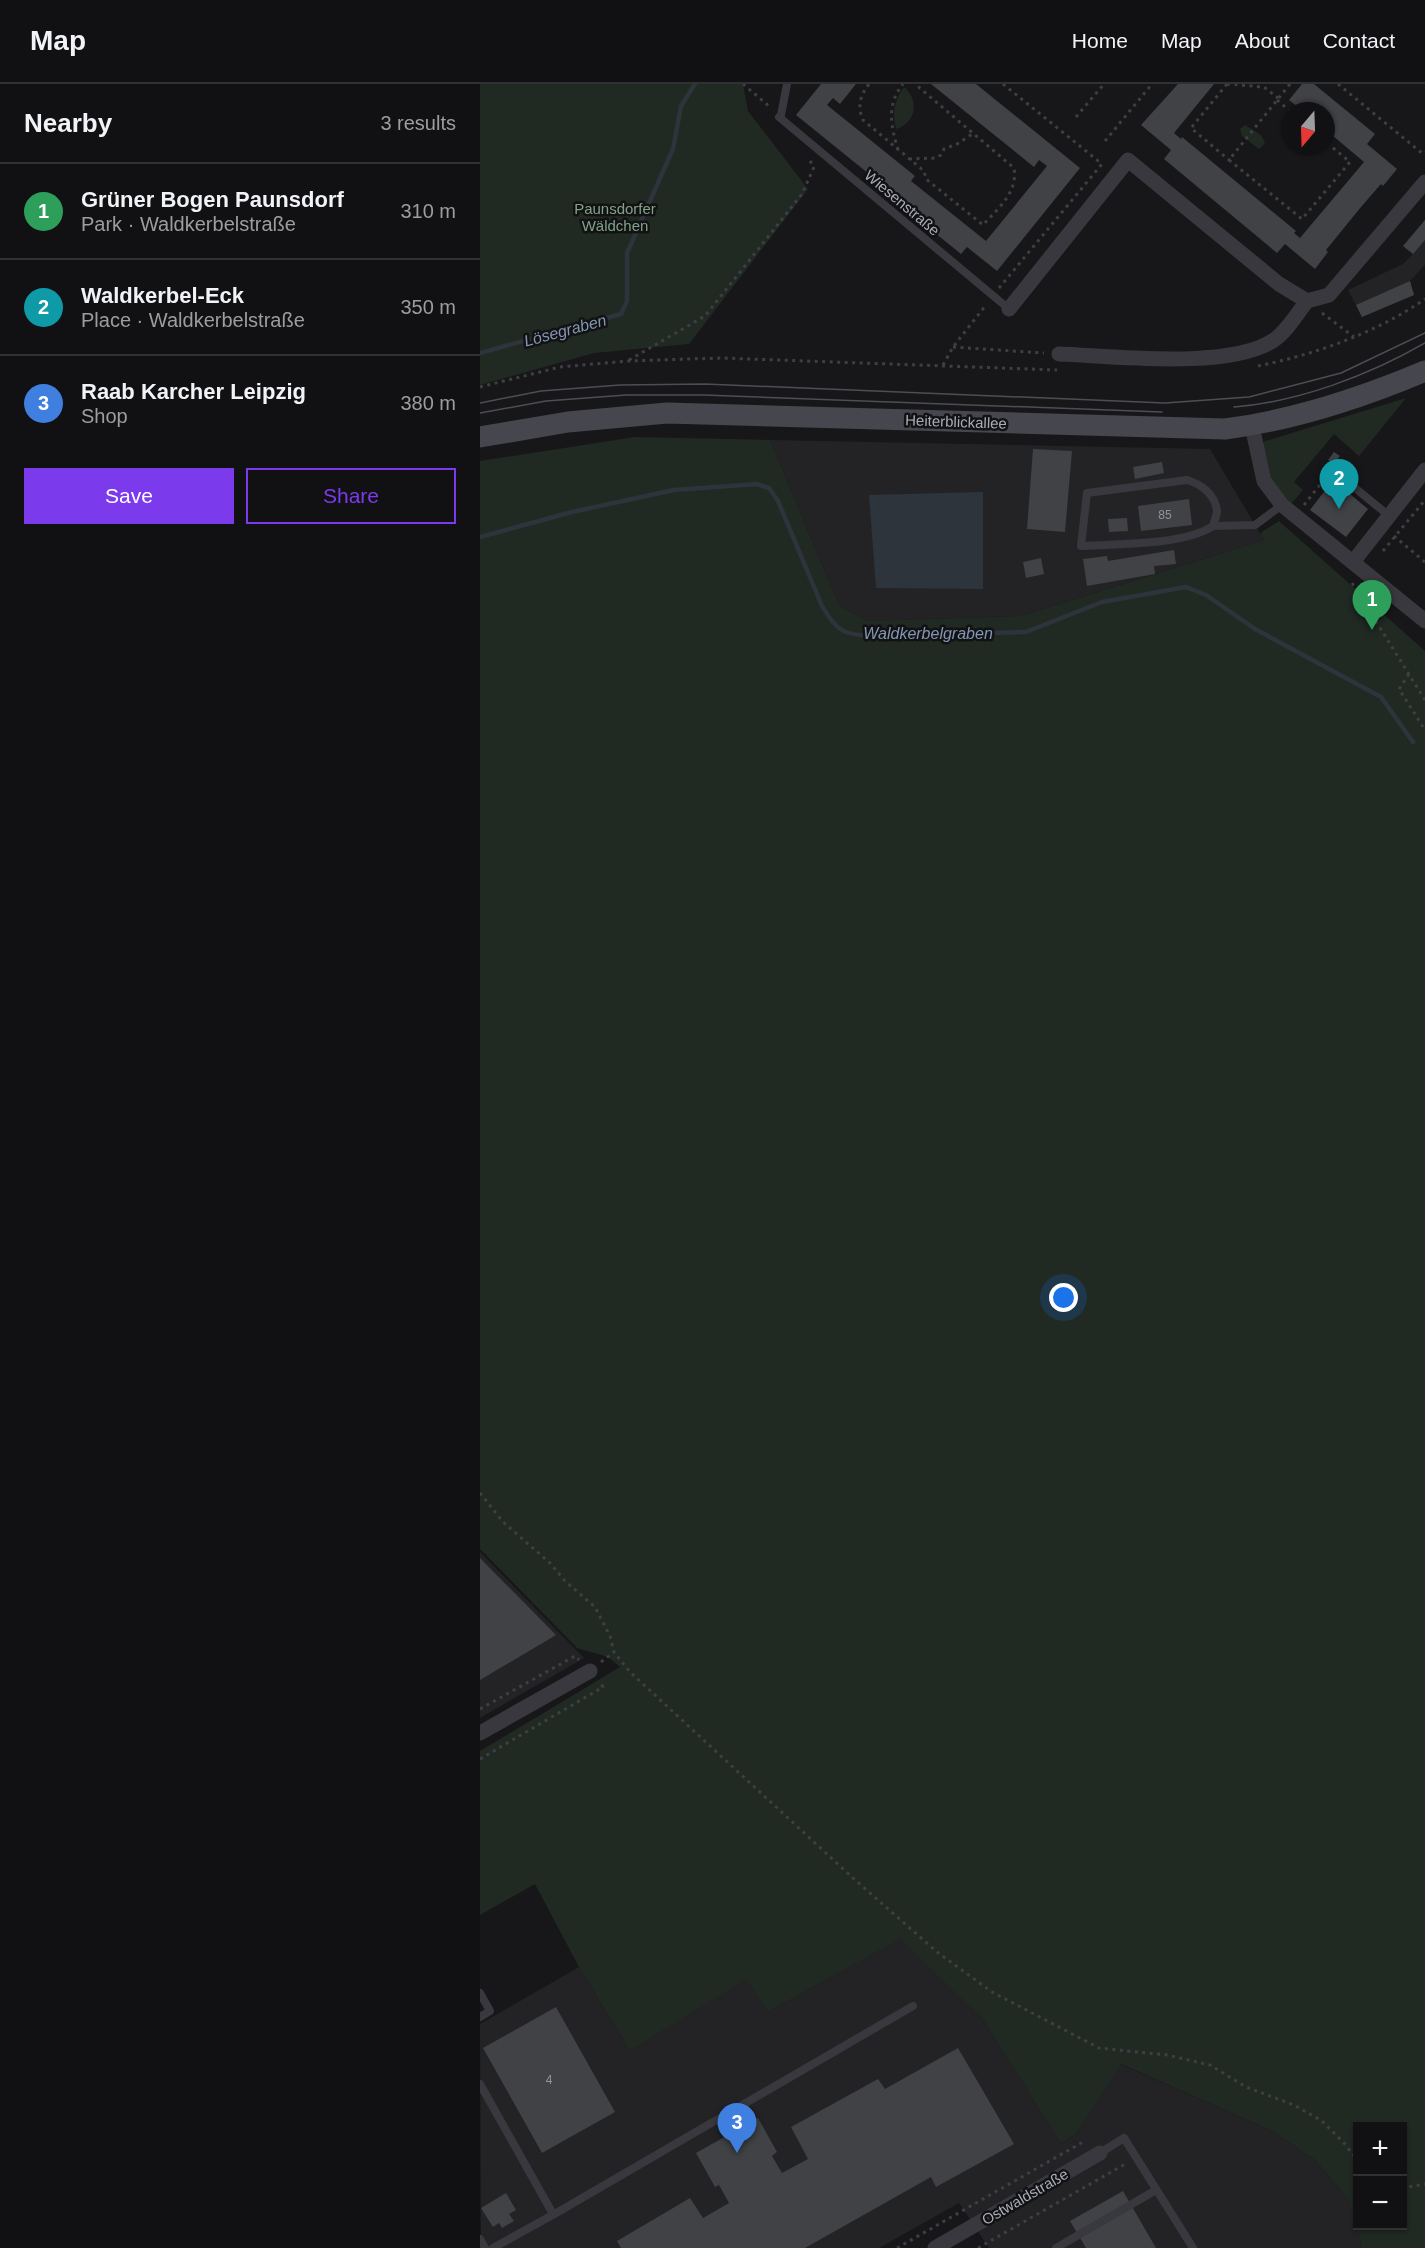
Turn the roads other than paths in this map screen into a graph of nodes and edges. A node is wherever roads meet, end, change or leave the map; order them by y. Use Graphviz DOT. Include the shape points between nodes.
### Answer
graph roads {
  1 [pos="787,84"];
  2 [pos="1425,182"];
  3 [pos="1307,301"];
  4 [pos="1008,309"];
  5 [pos="1059,354"];
  6 [pos="1425,370"];
  7 [pos="1252,426"];
  8 [pos="480,437"];
  9 [pos="1425,470"];
  10 [pos="1338,474"];
  11 [pos="1282,505"];
  12 [pos="1385,520"];
  13 [pos="1213,526"];
  14 [pos="1350,569"];
  15 [pos="1425,621"];
  16 [pos="594,1668"];
  17 [pos="480,1733"];
  18 [pos="480,1993"];
  19 [pos="913,2006"];
  20 [pos="480,2017"];
  21 [pos="480,2084"];
  22 [pos="1100,2153"];
  23 [pos="1156,2190"];
  24 [pos="553,2214"];
  25 [pos="480,2239"];
  26 [pos="952,2244"];
  27 [pos="485,2248"];
  28 [pos="493,2248"];
  29 [pos="935,2248"];
  30 [pos="1056,2248"];
  31 [pos="1193,2248"];
  1 -- 4 [label="lane, Wiesenstraße" via="780,116"];
  2 -- 3 [label="street" via="1329,295"];
  3 -- 4 [label="street" via="1279,284 1128,160"];
  3 -- 5 [label="street" via="1281,335 1246,352 1170,359"];
  6 -- 7 [label="main road, Heiterblickallee" via="1333,406"];
  7 -- 8 [label="main road, Heiterblickallee" via="1176,429 667,413 568,422"];
  7 -- 11 [label="street" via="1264,481"];
  9 -- 12 [label="street"];
  10 -- 12 [label="lane"];
  11 -- 13 [label="lane" via="1255,525"];
  11 -- 14 [label="street"];
  12 -- 14 [label="street"];
  13 -- 13 [label="lane" via="1186,538 1081,546 1087,493 1187,480 1199,483 1209,492 1217,511"];
  14 -- 15 [label="street"];
  16 -- 17 [label="street"];
  18 -- 20 [label="lane" via="490,2011"];
  19 -- 24 [label="lane"];
  21 -- 24 [label="lane"];
  22 -- 23 [label="lane" via="1124,2138"];
  22 -- 26 [label="street, Ostwaldstraße"];
  23 -- 30 [label="lane"];
  23 -- 31 [label="lane"];
  24 -- 28 [label="lane"];
  25 -- 27 [label="lane"];
  26 -- 29 [label="street, Ostwaldstraße"];
}
